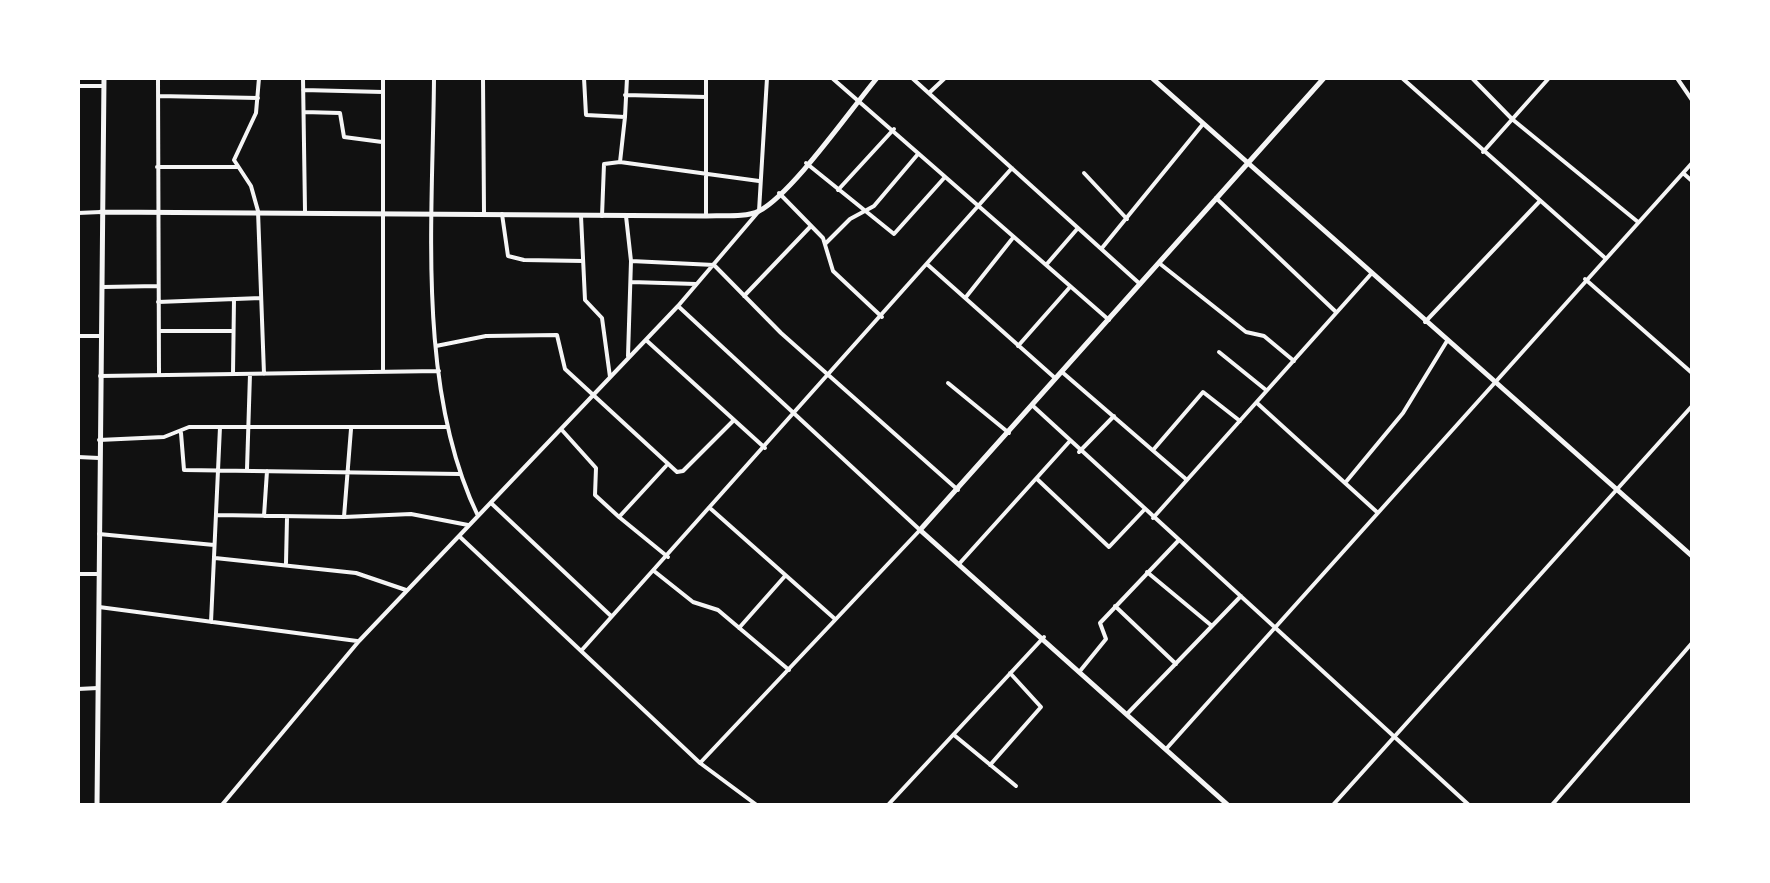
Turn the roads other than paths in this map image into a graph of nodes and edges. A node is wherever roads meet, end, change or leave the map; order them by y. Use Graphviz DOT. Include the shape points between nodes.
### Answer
graph roads {
  1 [pos="104,78"];
  2 [pos="158,78"];
  3 [pos="259,78"];
  4 [pos="303,78"];
  5 [pos="383,78"];
  6 [pos="434,78"];
  7 [pos="482,78"];
  8 [pos="584,78"];
  9 [pos="626,78"];
  10 [pos="706,78"];
  11 [pos="766,78"];
  12 [pos="832,78"];
  13 [pos="878,78"];
  14 [pos="912,78"];
  15 [pos="945,78"];
  16 [pos="1085,78"];
  17 [pos="1094,78"];
  18 [pos="1152,78"];
  19 [pos="1324,78"];
  20 [pos="1402,78"];
  21 [pos="1472,78"];
  22 [pos="1549,78"];
  23 [pos="1677,78"];
  24 [pos="78,86"];
  25 [pos="104,86"];
  26 [pos="303,90"];
  27 [pos="383,92"];
  28 [pos="929,94"];
  29 [pos="158,96"];
  30 [pos="626,96"];
  31 [pos="258,98"];
  32 [pos="706,98"];
  33 [pos="860,98"];
  34 [pos="1692,100"];
  35 [pos="304,112"];
  36 [pos="625,117"];
  37 [pos="1512,119"];
  38 [pos="1203,124"];
  39 [pos="894,129"];
  40 [pos="383,142"];
  41 [pos="920,152"];
  42 [pos="1483,152"];
  43 [pos="620,162"];
  44 [pos="806,163"];
  45 [pos="1246,163"];
  46 [pos="1692,163"];
  47 [pos="157,167"];
  48 [pos="237,168"];
  49 [pos="1012,168"];
  50 [pos="1084,172"];
  51 [pos="1683,173"];
  52 [pos="705,174"];
  53 [pos="946,176"];
  54 [pos="1692,181"];
  55 [pos="761,182"];
  56 [pos="838,190"];
  57 [pos="780,193"];
  58 [pos="1216,198"];
  59 [pos="1539,201"];
  60 [pos="980,205"];
  61 [pos="158,210"];
  62 [pos="258,211"];
  63 [pos="759,211"];
  64 [pos="101,212"];
  65 [pos="305,212"];
  66 [pos="382,212"];
  67 [pos="433,212"];
  68 [pos="78,213"];
  69 [pos="864,213"];
  70 [pos="484,214"];
  71 [pos="502,214"];
  72 [pos="581,216"];
  73 [pos="602,216"];
  74 [pos="626,216"];
  75 [pos="706,216"];
  76 [pos="1127,219"];
  77 [pos="1638,222"];
  78 [pos="812,226"];
  79 [pos="1078,228"];
  80 [pos="1012,239"];
  81 [pos="826,243"];
  82 [pos="1101,249"];
  83 [pos="1604,257"];
  84 [pos="583,261"];
  85 [pos="631,261"];
  86 [pos="928,264"];
  87 [pos="1159,264"];
  88 [pos="1046,265"];
  89 [pos="714,266"];
  90 [pos="1371,274"];
  91 [pos="1585,279"];
  92 [pos="630,282"];
  93 [pos="698,284"];
  94 [pos="1140,284"];
  95 [pos="158,286"];
  96 [pos="101,287"];
  97 [pos="1070,287"];
  98 [pos="744,296"];
  99 [pos="966,296"];
  100 [pos="261,298"];
  101 [pos="234,299"];
  102 [pos="158,302"];
  103 [pos="678,306"];
  104 [pos="1337,313"];
  105 [pos="882,317"];
  106 [pos="1108,320"];
  107 [pos="1425,322"];
  108 [pos="158,331"];
  109 [pos="233,331"];
  110 [pos="78,336"];
  111 [pos="100,336"];
  112 [pos="646,340"];
  113 [pos="1448,342"];
  114 [pos="436,346"];
  115 [pos="1018,346"];
  116 [pos="1219,352"];
  117 [pos="628,359"];
  118 [pos="1294,361"];
  119 [pos="439,371"];
  120 [pos="384,372"];
  121 [pos="1062,372"];
  122 [pos="1692,372"];
  123 [pos="233,374"];
  124 [pos="250,374"];
  125 [pos="264,374"];
  126 [pos="159,375"];
  127 [pos="100,376"];
  128 [pos="829,376"];
  129 [pos="610,377"];
  130 [pos="1056,379"];
  131 [pos="1494,382"];
  132 [pos="948,383"];
  133 [pos="1267,391"];
  134 [pos="593,396"];
  135 [pos="1256,403"];
  136 [pos="1032,406"];
  137 [pos="1692,406"];
  138 [pos="796,414"];
  139 [pos="1114,416"];
  140 [pos="734,420"];
  141 [pos="1240,421"];
  142 [pos="220,427"];
  143 [pos="248,427"];
  144 [pos="447,427"];
  145 [pos="351,428"];
  146 [pos="561,429"];
  147 [pos="1009,432"];
  148 [pos="181,433"];
  149 [pos="99,440"];
  150 [pos="1069,442"];
  151 [pos="766,448"];
  152 [pos="1154,449"];
  153 [pos="1079,452"];
  154 [pos="78,457"];
  155 [pos="99,458"];
  156 [pos="666,466"];
  157 [pos="219,470"];
  158 [pos="247,470"];
  159 [pos="266,471"];
  160 [pos="348,471"];
  161 [pos="460,474"];
  162 [pos="1037,479"];
  163 [pos="1187,480"];
  164 [pos="1345,483"];
  165 [pos="958,490"];
  166 [pos="1616,492"];
  167 [pos="490,503"];
  168 [pos="711,509"];
  169 [pos="1144,510"];
  170 [pos="1378,513"];
  171 [pos="218,515"];
  172 [pos="478,516"];
  173 [pos="344,517"];
  174 [pos="619,517"];
  175 [pos="264,518"];
  176 [pos="287,518"];
  177 [pos="1153,518"];
  178 [pos="469,526"];
  179 [pos="920,530"];
  180 [pos="99,534"];
  181 [pos="459,536"];
  182 [pos="1178,540"];
  183 [pos="216,546"];
  184 [pos="668,556"];
  185 [pos="1692,556"];
  186 [pos="215,558"];
  187 [pos="286,563"];
  188 [pos="959,564"];
  189 [pos="654,572"];
  190 [pos="1147,572"];
  191 [pos="78,574"];
  192 [pos="99,574"];
  193 [pos="785,576"];
  194 [pos="407,590"];
  195 [pos="1241,596"];
  196 [pos="1115,606"];
  197 [pos="99,607"];
  198 [pos="612,618"];
  199 [pos="836,620"];
  200 [pos="211,622"];
  201 [pos="1212,626"];
  202 [pos="1276,627"];
  203 [pos="738,628"];
  204 [pos="1044,637"];
  205 [pos="359,641"];
  206 [pos="1692,643"];
  207 [pos="582,651"];
  208 [pos="1176,664"];
  209 [pos="789,670"];
  210 [pos="1080,671"];
  211 [pos="1010,673"];
  212 [pos="98,688"];
  213 [pos="78,689"];
  214 [pos="1128,714"];
  215 [pos="953,734"];
  216 [pos="1394,737"];
  217 [pos="1167,748"];
  218 [pos="700,763"];
  219 [pos="990,765"];
  220 [pos="1016,786"];
  221 [pos="97,806"];
  222 [pos="221,806"];
  223 [pos="758,806"];
  224 [pos="888,806"];
  225 [pos="1230,806"];
  226 [pos="1332,806"];
  227 [pos="1470,806"];
  228 [pos="1550,806"];
  1 -- 25 [label="street"];
  2 -- 29 [label="street"];
  3 -- 31 [label="street"];
  4 -- 26 [label="street"];
  5 -- 27 [label="street"];
  6 -- 67 [label="street"];
  7 -- 70 [label="street"];
  8 -- 36 [label="street" via="586,116"];
  9 -- 30 [label="street"];
  10 -- 32 [label="street"];
  11 -- 55 [label="street"];
  12 -- 33 [label="street"];
  13 -- 33 [label="street"];
  14 -- 28 [label="street"];
  15 -- 28 [label="street"];
  16 -- 17 [label="street"];
  18 -- 38 [label="street"];
  19 -- 45 [label="street"];
  20 -- 42 [label="street"];
  21 -- 37 [label="street"];
  22 -- 37 [label="street"];
  23 -- 34 [label="street"];
  24 -- 25 [label="street"];
  25 -- 64 [label="street"];
  26 -- 27 [label="street"];
  26 -- 35 [label="street"];
  27 -- 40 [label="street"];
  28 -- 49 [label="street"];
  29 -- 31 [label="street"];
  29 -- 47 [label="street"];
  30 -- 32 [label="street"];
  30 -- 36 [label="street"];
  31 -- 48 [label="street" via="236,152"];
  32 -- 52 [label="street"];
  33 -- 39 [label="street"];
  33 -- 44 [label="street"];
  35 -- 40 [label="street" via="340,113 344,137"];
  35 -- 65 [label="street"];
  36 -- 43 [label="street"];
  37 -- 42 [label="street"];
  37 -- 77 [label="street"];
  38 -- 45 [label="street"];
  38 -- 76 [label="street"];
  39 -- 41 [label="street"];
  39 -- 56 [label="street"];
  40 -- 66 [label="street"];
  41 -- 53 [label="street"];
  41 -- 69 [label="street"];
  42 -- 59 [label="street"];
  43 -- 52 [label="street"];
  43 -- 73 [label="street" via="604,164"];
  44 -- 56 [label="street"];
  44 -- 57 [label="street"];
  45 -- 58 [label="street"];
  45 -- 90 [label="street"];
  46 -- 51 [label="street"];
  47 -- 48 [label="street"];
  47 -- 61 [label="street"];
  48 -- 62 [label="street"];
  49 -- 60 [label="street"];
  49 -- 79 [label="street"];
  50 -- 76 [label="street"];
  51 -- 54 [label="street"];
  51 -- 77 [label="street"];
  52 -- 55 [label="street"];
  52 -- 75 [label="street"];
  53 -- 60 [label="street"];
  53 -- 69 [label="street" via="894,234"];
  55 -- 63 [label="street"];
  56 -- 69 [label="street"];
  57 -- 63 [label="street"];
  57 -- 78 [label="street"];
  58 -- 87 [label="street"];
  58 -- 104 [label="street"];
  59 -- 83 [label="street"];
  59 -- 107 [label="street"];
  60 -- 80 [label="street"];
  60 -- 86 [label="street"];
  61 -- 62 [label="street"];
  61 -- 64 [label="street"];
  61 -- 95 [label="street"];
  62 -- 65 [label="street"];
  62 -- 100 [label="street"];
  63 -- 75 [label="street"];
  63 -- 89 [label="street"];
  64 -- 68 [label="street"];
  64 -- 96 [label="street"];
  65 -- 66 [label="street"];
  66 -- 67 [label="street"];
  66 -- 120 [label="street"];
  67 -- 70 [label="street"];
  67 -- 114 [label="street"];
  69 -- 81 [label="street"];
  70 -- 71 [label="street"];
  71 -- 72 [label="street"];
  71 -- 84 [label="street" via="508,256"];
  72 -- 73 [label="street"];
  72 -- 84 [label="street"];
  73 -- 74 [label="street"];
  74 -- 75 [label="street"];
  74 -- 85 [label="street"];
  76 -- 82 [label="street"];
  77 -- 83 [label="street"];
  78 -- 81 [label="street"];
  78 -- 98 [label="street"];
  79 -- 82 [label="street"];
  79 -- 88 [label="street"];
  80 -- 88 [label="street"];
  80 -- 99 [label="street"];
  81 -- 105 [label="street" via="833,270"];
  82 -- 94 [label="street"];
  83 -- 91 [label="street"];
  84 -- 129 [label="street" via="585,300 602,318"];
  85 -- 89 [label="street"];
  85 -- 92 [label="street"];
  86 -- 99 [label="street"];
  86 -- 105 [label="street"];
  87 -- 94 [label="street"];
  87 -- 118 [label="street"];
  88 -- 97 [label="street"];
  89 -- 93 [label="street"];
  89 -- 98 [label="street"];
  90 -- 104 [label="street"];
  90 -- 107 [label="street"];
  91 -- 122 [label="street"];
  91 -- 131 [label="street"];
  92 -- 93 [label="street"];
  92 -- 117 [label="street"];
  93 -- 103 [label="street"];
  94 -- 106 [label="street"];
  95 -- 96 [label="street"];
  95 -- 102 [label="street"];
  96 -- 111 [label="street"];
  97 -- 106 [label="street"];
  97 -- 115 [label="street"];
  98 -- 128 [label="street"];
  99 -- 115 [label="street"];
  100 -- 101 [label="street"];
  100 -- 125 [label="street"];
  101 -- 102 [label="street"];
  101 -- 109 [label="street"];
  102 -- 108 [label="street"];
  103 -- 112 [label="street"];
  103 -- 138 [label="street"];
  104 -- 118 [label="street"];
  105 -- 128 [label="street"];
  106 -- 121 [label="street"];
  107 -- 113 [label="street"];
  108 -- 109 [label="street"];
  108 -- 126 [label="street"];
  109 -- 123 [label="street"];
  110 -- 111 [label="street"];
  111 -- 127 [label="street"];
  112 -- 117 [label="street"];
  112 -- 140 [label="street"];
  113 -- 131 [label="street"];
  113 -- 164 [label="street" via="1403,413"];
  114 -- 119 [label="street"];
  114 -- 134 [label="street" via="554,334 565,368"];
  115 -- 130 [label="street"];
  116 -- 133 [label="street"];
  117 -- 129 [label="street"];
  118 -- 133 [label="street"];
  119 -- 120 [label="street"];
  119 -- 144 [label="street"];
  120 -- 125 [label="street"];
  121 -- 130 [label="street"];
  121 -- 139 [label="street"];
  123 -- 124 [label="street"];
  123 -- 126 [label="street"];
  124 -- 125 [label="street"];
  124 -- 143 [label="street"];
  126 -- 127 [label="street"];
  127 -- 149 [label="street"];
  128 -- 138 [label="street"];
  128 -- 165 [label="street"];
  129 -- 134 [label="street"];
  130 -- 136 [label="street"];
  131 -- 166 [label="street"];
  131 -- 170 [label="street"];
  132 -- 147 [label="street"];
  133 -- 135 [label="street"];
  134 -- 146 [label="street"];
  134 -- 156 [label="street"];
  135 -- 141 [label="street"];
  135 -- 164 [label="street"];
  136 -- 147 [label="street"];
  136 -- 150 [label="street"];
  137 -- 166 [label="street"];
  138 -- 151 [label="street"];
  138 -- 179 [label="street"];
  139 -- 152 [label="street"];
  139 -- 153 [label="street"];
  140 -- 151 [label="street"];
  140 -- 156 [label="street" via="683,471"];
  141 -- 152 [label="street" via="1203,392"];
  141 -- 163 [label="street"];
  142 -- 143 [label="street"];
  142 -- 148 [label="street"];
  142 -- 157 [label="street"];
  143 -- 145 [label="street"];
  143 -- 158 [label="street"];
  144 -- 145 [label="street"];
  144 -- 161 [label="street"];
  145 -- 160 [label="street"];
  146 -- 167 [label="street"];
  146 -- 174 [label="street" via="596,468 595,495"];
  147 -- 165 [label="street"];
  148 -- 149 [label="street"];
  148 -- 157 [label="street" via="184,470"];
  149 -- 155 [label="street"];
  150 -- 153 [label="street"];
  150 -- 162 [label="street"];
  151 -- 168 [label="street"];
  152 -- 163 [label="street"];
  153 -- 169 [label="street"];
  154 -- 155 [label="street"];
  155 -- 180 [label="street"];
  156 -- 174 [label="street"];
  157 -- 158 [label="street"];
  157 -- 171 [label="street"];
  158 -- 159 [label="street"];
  159 -- 160 [label="street"];
  159 -- 175 [label="street"];
  160 -- 161 [label="street"];
  160 -- 173 [label="street"];
  161 -- 172 [label="street"];
  162 -- 169 [label="street" via="1110,547"];
  162 -- 188 [label="street"];
  163 -- 177 [label="street"];
  164 -- 170 [label="street"];
  165 -- 179 [label="street"];
  166 -- 185 [label="street"];
  166 -- 216 [label="street"];
  167 -- 172 [label="street"];
  167 -- 198 [label="street"];
  168 -- 184 [label="street"];
  168 -- 193 [label="street"];
  169 -- 177 [label="street"];
  170 -- 202 [label="street"];
  171 -- 175 [label="street"];
  171 -- 183 [label="street"];
  172 -- 178 [label="street"];
  173 -- 176 [label="street"];
  173 -- 178 [label="street" via="411,514"];
  174 -- 184 [label="street"];
  175 -- 176 [label="street"];
  176 -- 187 [label="street"];
  177 -- 182 [label="street"];
  178 -- 181 [label="street"];
  179 -- 188 [label="street"];
  179 -- 199 [label="street"];
  180 -- 183 [label="street"];
  180 -- 192 [label="street"];
  181 -- 194 [label="street"];
  181 -- 207 [label="street"];
  182 -- 190 [label="street"];
  182 -- 195 [label="street"];
  183 -- 186 [label="street"];
  184 -- 189 [label="street"];
  186 -- 187 [label="street"];
  186 -- 200 [label="street"];
  187 -- 194 [label="street" via="356,573"];
  188 -- 204 [label="street"];
  189 -- 198 [label="street"];
  189 -- 203 [label="street"];
  190 -- 196 [label="street"];
  190 -- 201 [label="street"];
  191 -- 192 [label="street"];
  192 -- 197 [label="street"];
  193 -- 199 [label="street"];
  193 -- 203 [label="street"];
  194 -- 205 [label="street"];
  195 -- 201 [label="street"];
  195 -- 202 [label="street"];
  196 -- 208 [label="street"];
  196 -- 210 [label="street" via="1100,623 1106,639"];
  197 -- 200 [label="street"];
  197 -- 212 [label="street"];
  198 -- 207 [label="street"];
  199 -- 209 [label="street"];
  200 -- 205 [label="street"];
  201 -- 208 [label="street"];
  202 -- 216 [label="street"];
  202 -- 217 [label="street"];
  203 -- 209 [label="street"];
  204 -- 210 [label="street"];
  204 -- 211 [label="street"];
  205 -- 222 [label="street"];
  206 -- 228 [label="street"];
  207 -- 218 [label="street"];
  208 -- 214 [label="street"];
  209 -- 218 [label="street"];
  210 -- 214 [label="street"];
  211 -- 215 [label="street"];
  211 -- 219 [label="street" via="1041,706"];
  212 -- 213 [label="street"];
  212 -- 221 [label="street"];
  214 -- 217 [label="street"];
  215 -- 219 [label="street"];
  215 -- 224 [label="street"];
  216 -- 226 [label="street"];
  216 -- 227 [label="street"];
  217 -- 225 [label="street"];
  218 -- 223 [label="street"];
  219 -- 220 [label="street"];
}
